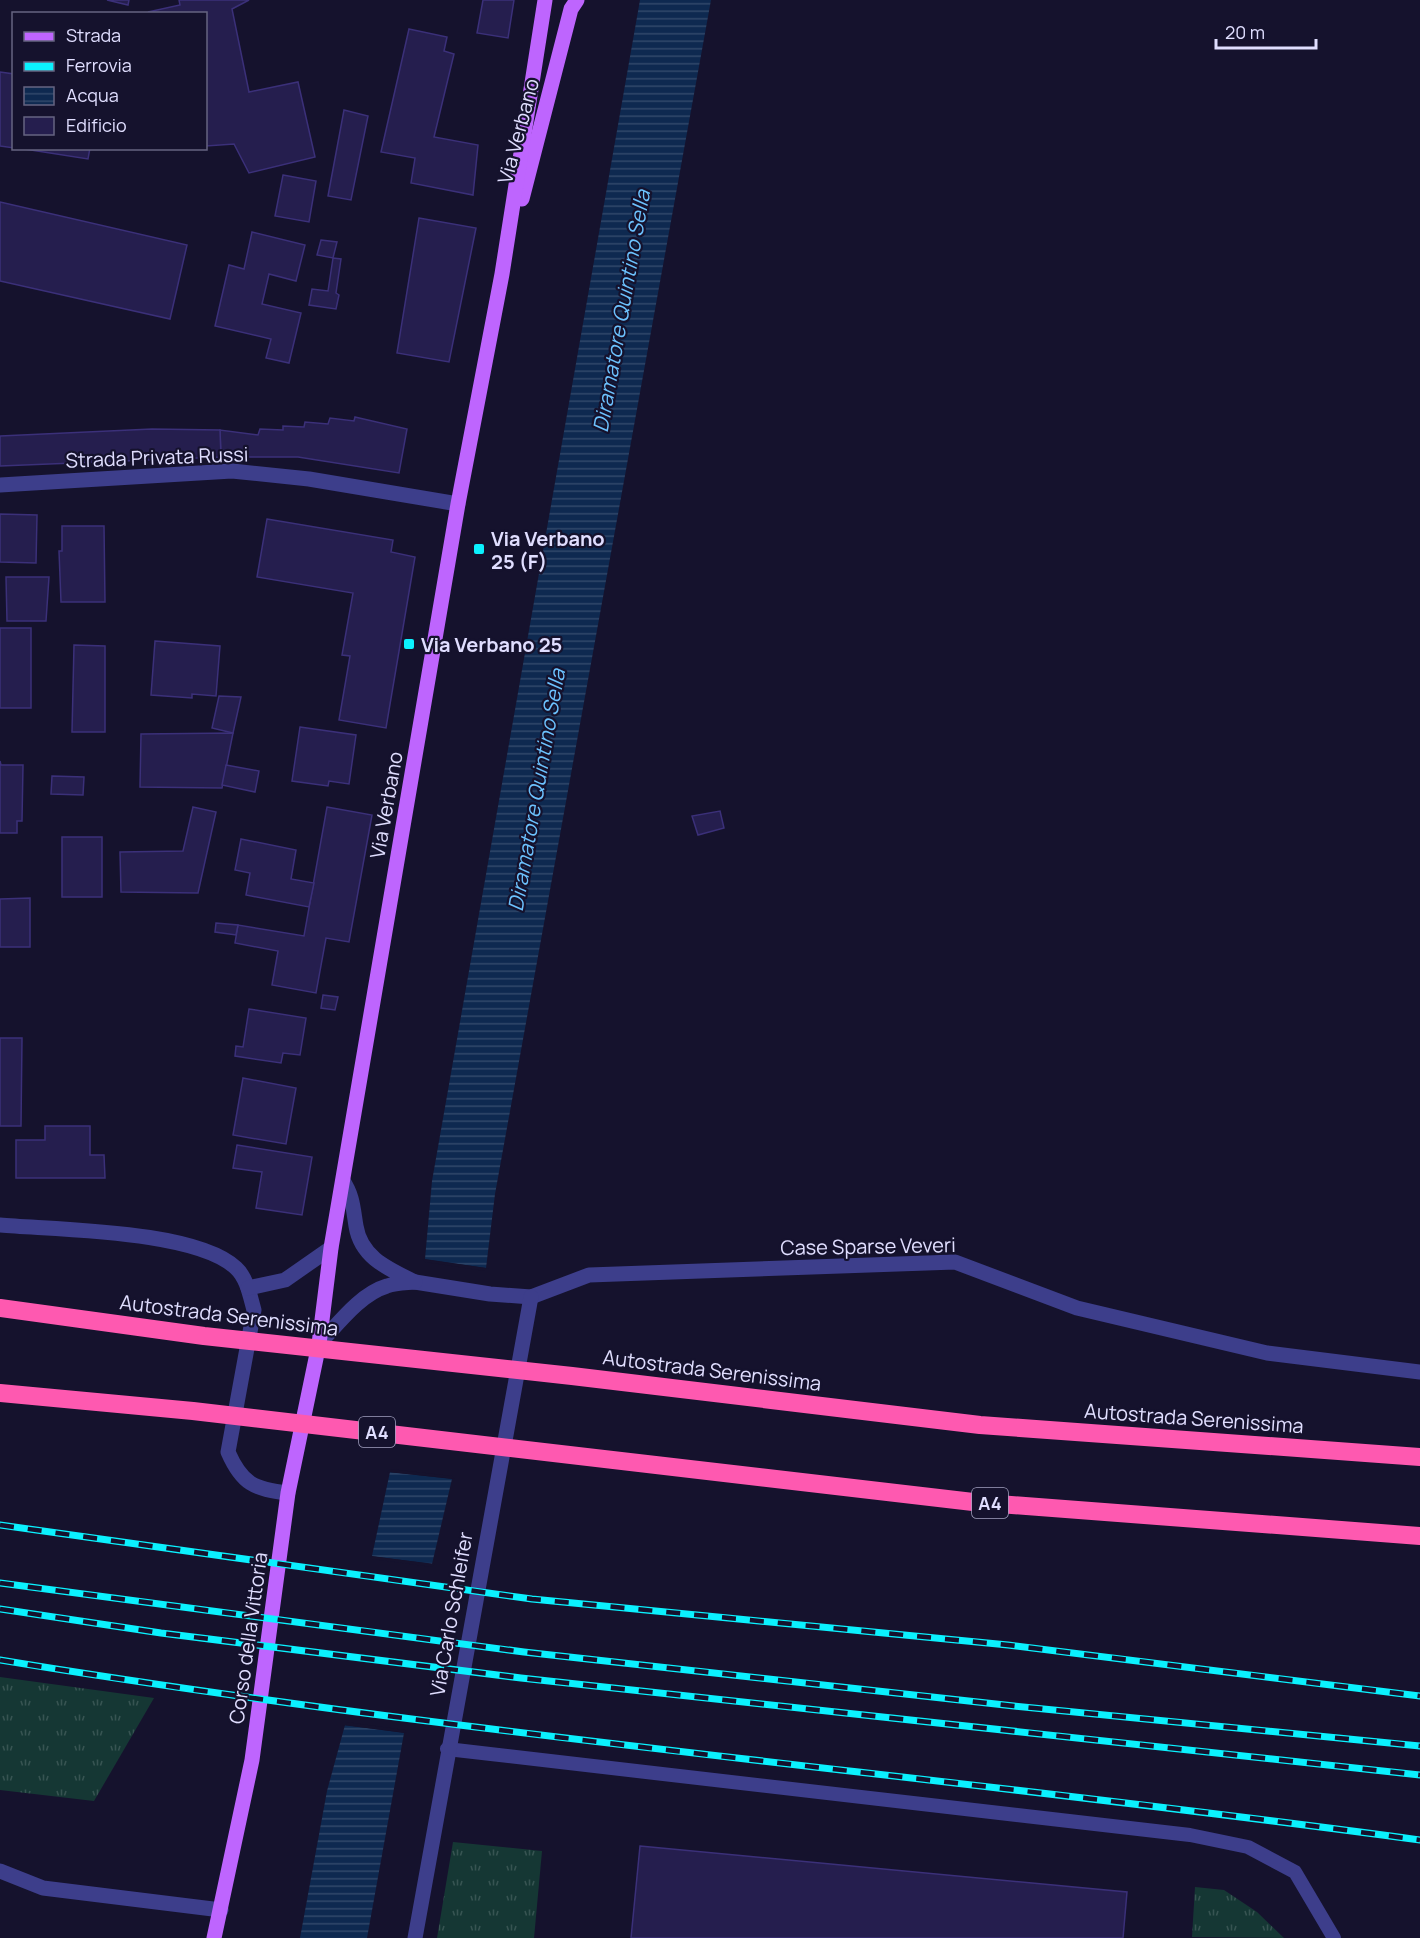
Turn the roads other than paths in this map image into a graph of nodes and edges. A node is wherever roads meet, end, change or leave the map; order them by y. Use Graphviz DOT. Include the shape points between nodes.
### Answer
graph roads {
  1 [pos="545,0"];
  2 [pos="577,0"];
  3 [pos="502,274"];
  4 [pos="0,485"];
  5 [pos="458,504"];
  6 [pos="343,1181"];
  7 [pos="0,1225"];
  8 [pos="331,1248"];
  9 [pos="415,1282"];
  10 [pos="248,1287"];
  11 [pos="531,1297"];
  12 [pos="0,1308"];
  13 [pos="319,1344"];
  14 [pos="1420,1372"];
  15 [pos="0,1393"];
  16 [pos="1420,1457"];
  17 [pos="288,1493"];
  18 [pos="1420,1536"];
  19 [pos="447,1749"];
  20 [pos="0,1870"];
  21 [pos="221,1910"];
  22 [pos="214,1937"];
  23 [pos="415,1938"];
  24 [pos="1334,1938"];
  1 -- 3 [label="main road, Via Verbano"];
  2 -- 3 [label="main road, Via Verbano" via="571,9"];
  3 -- 5 [label="main road, Via Verbano"];
  4 -- 5 [label="street, Strada Privata Russi" via="231,471 309,478"];
  5 -- 6 [label="main road, Via Verbano"];
  6 -- 8 [label="main road, Via Verbano"];
  6 -- 9 [label="street, Case Sparse Veveri" via="355,1208 362,1244 375,1261"];
  7 -- 10 [label="street" via="151,1238 203,1249 236,1268"];
  8 -- 10 [label="street" via="285,1280"];
  8 -- 13 [label="main road, Via Verbano"];
  9 -- 11 [label="street, Case Sparse Veveri"];
  9 -- 13 [label="street, Case Sparse Veveri" via="388,1285 374,1292"];
  10 -- 17 [label="street" via="254,1310 228,1452 237,1473 260,1489"];
  11 -- 14 [label="street, Case Sparse Veveri" via="590,1275 955,1262 1088,1311 1267,1353"];
  11 -- 19 [label="street, Via Carlo Schleifer"];
  12 -- 16 [label="highway, Autostrada Serenissima" via="204,1336 980,1425"];
  13 -- 17 [label="main road, Corso della Vittoria"];
  15 -- 18 [label="highway, A4" via="193,1411 973,1502"];
  17 -- 21 [label="main road, Corso della Vittoria" via="252,1760"];
  19 -- 23 [label="street, Via Carlo Schleifer"];
  19 -- 24 [label="lane" via="1190,1835 1248,1847 1295,1872"];
  20 -- 21 [label="street" via="43,1888"];
  21 -- 22 [label="main road, Corso della Vittoria"];
}
